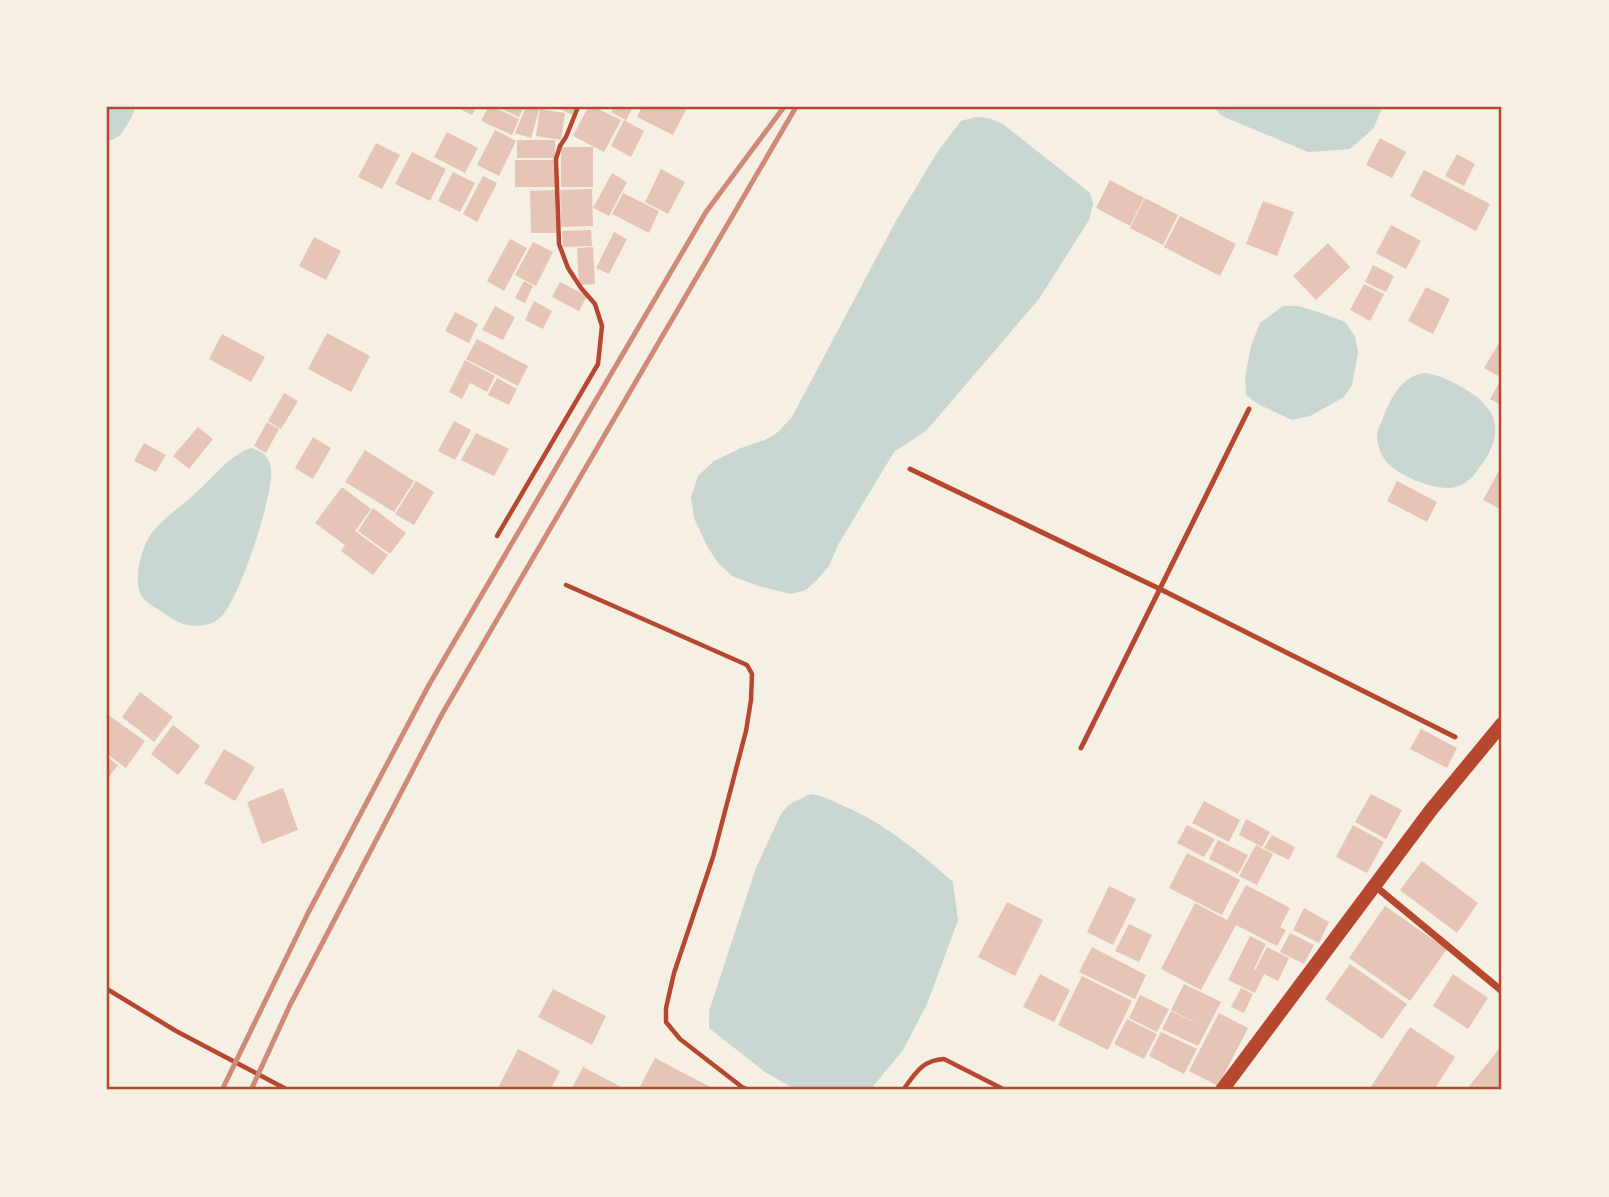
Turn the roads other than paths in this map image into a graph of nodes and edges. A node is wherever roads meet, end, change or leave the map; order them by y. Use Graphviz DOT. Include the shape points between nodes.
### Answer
graph roads {
  1 [pos="1249,409"];
  2 [pos="910,469"];
  3 [pos="1160,589"];
  4 [pos="1502,724"];
  5 [pos="1455,737"];
  6 [pos="1081,748"];
  7 [pos="1374,886"];
  8 [pos="1502,991"];
  9 [pos="1222,1090"];
  1 -- 3 [label="lane"];
  2 -- 3 [label="lane"];
  3 -- 5 [label="lane"];
  3 -- 6 [label="lane"];
  4 -- 7 [label="main road"];
  7 -- 8 [label="street"];
  7 -- 9 [label="main road"];
}
